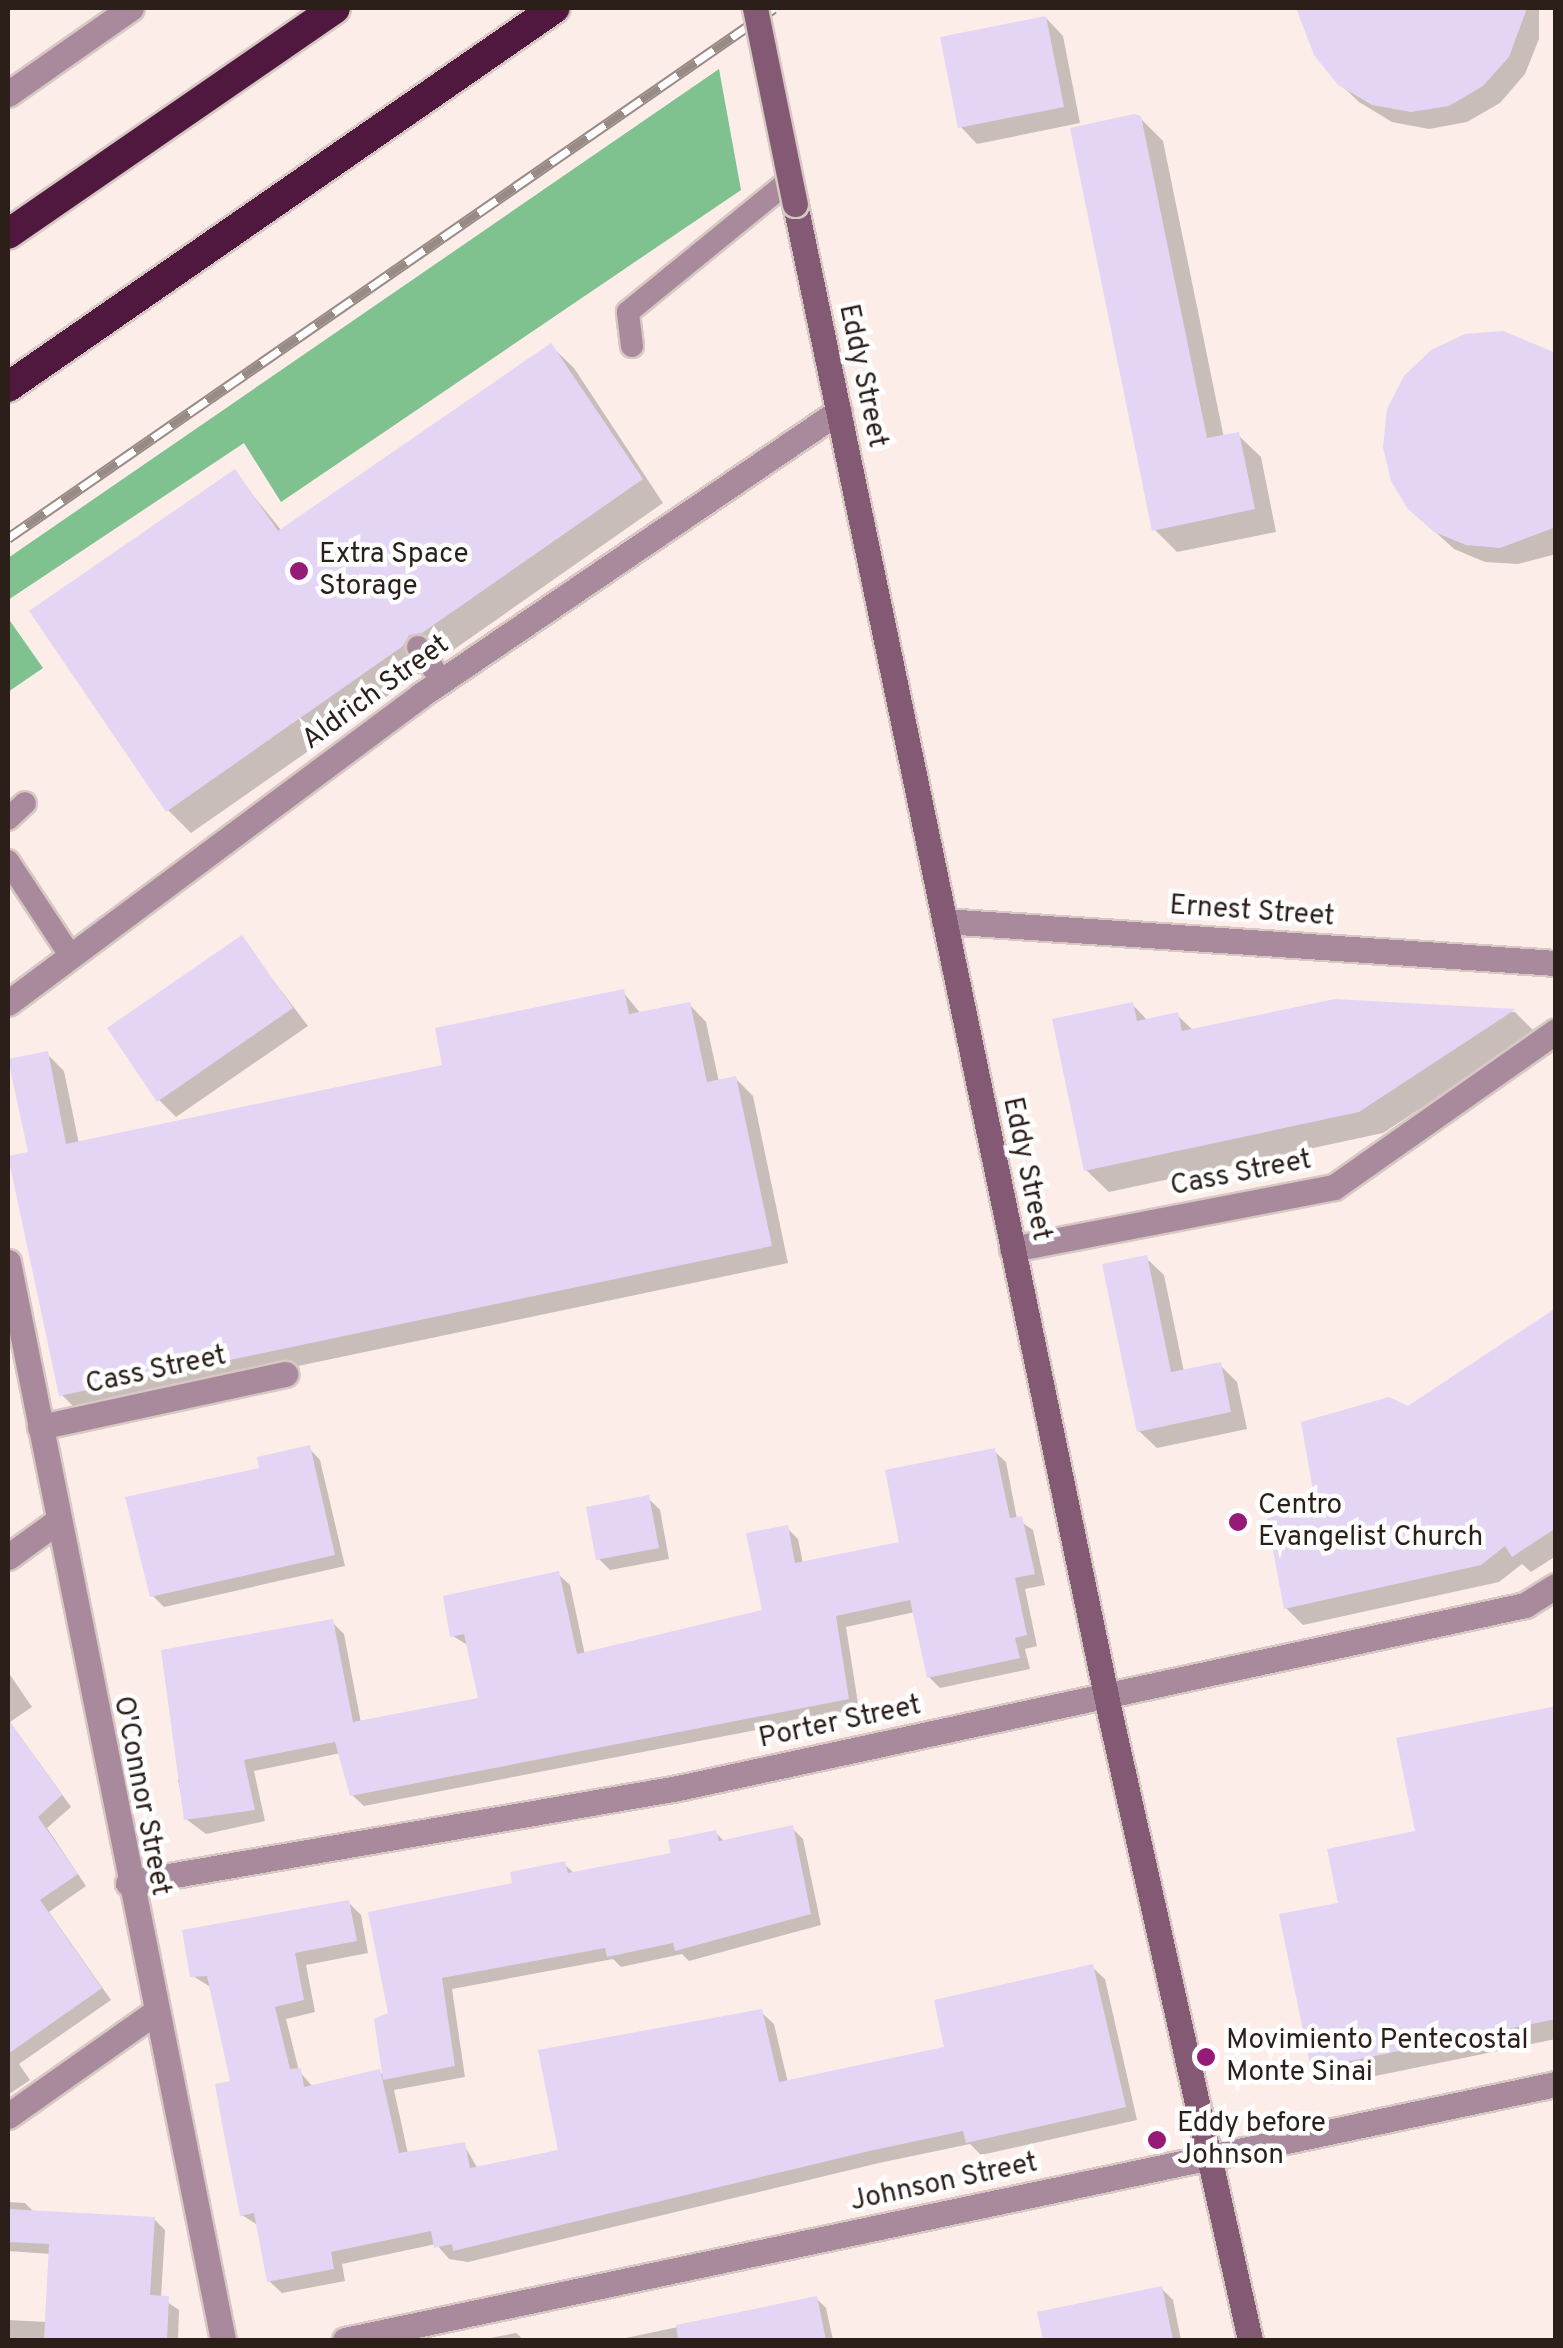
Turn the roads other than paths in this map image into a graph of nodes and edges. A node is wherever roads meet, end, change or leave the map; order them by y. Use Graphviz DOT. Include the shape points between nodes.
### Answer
graph roads {
  1 [pos="130,8"];
  2 [pos="335,8"];
  3 [pos="555,8"];
  4 [pos="755,8"];
  5 [pos="8,94"];
  6 [pos="793,192"];
  7 [pos="8,234"];
  8 [pos="632,346"];
  9 [pos="8,387"];
  10 [pos="839,411"];
  11 [pos="418,648"];
  12 [pos="442,680"];
  13 [pos="26,803"];
  14 [pos="8,819"];
  15 [pos="8,862"];
  16 [pos="944,922"];
  17 [pos="70,955"];
  18 [pos="1556,963"];
  19 [pos="8,1003"];
  20 [pos="1556,1031"];
  21 [pos="1012,1249"];
  22 [pos="8,1262"];
  23 [pos="285,1374"];
  24 [pos="40,1427"];
  25 [pos="55,1523"];
  26 [pos="8,1557"];
  27 [pos="1556,1586"];
  28 [pos="1108,1698"];
  29 [pos="128,1883"];
  30 [pos="154,2013"];
  31 [pos="1556,2084"];
  32 [pos="8,2116"];
  33 [pos="1209,2155"];
  34 [pos="223,2340"];
  35 [pos="345,2340"];
  36 [pos="1250,2340"];
  1 -- 5 [label="street"];
  2 -- 7 [label="highway"];
  3 -- 9 [label="highway"];
  4 -- 6 [label="main road, Eddy Street, bridge"];
  6 -- 8 [label="lane" via="628,312"];
  6 -- 10 [label="main road, Eddy Street"];
  10 -- 12 [label="street, Aldrich Street"];
  10 -- 16 [label="main road, Eddy Street"];
  11 -- 12 [label="lane"];
  12 -- 17 [label="street, Aldrich Street"];
  13 -- 14 [label="lane"];
  15 -- 17 [label="lane"];
  16 -- 18 [label="street, Ernest Street"];
  16 -- 21 [label="main road, Eddy Street"];
  17 -- 19 [label="street, Aldrich Street"];
  20 -- 21 [label="street, Cass Street" via="1334,1187"];
  21 -- 28 [label="main road, Eddy Street"];
  22 -- 24 [label="street, O'Connor Street"];
  23 -- 24 [label="street, Cass Street"];
  24 -- 25 [label="street, O'Connor Street"];
  25 -- 26 [label="street"];
  25 -- 29 [label="street, O'Connor Street"];
  27 -- 28 [label="street, Porter Street" via="1525,1604"];
  28 -- 29 [label="street, Porter Street" via="678,1788"];
  28 -- 33 [label="main road, Eddy Street"];
  29 -- 30 [label="street, O'Connor Street"];
  30 -- 32 [label="street"];
  30 -- 34 [label="street, O'Connor Street"];
  31 -- 33 [label="street, Johnson Street"];
  33 -- 35 [label="street, Johnson Street"];
  33 -- 36 [label="main road, Eddy Street"];
}
